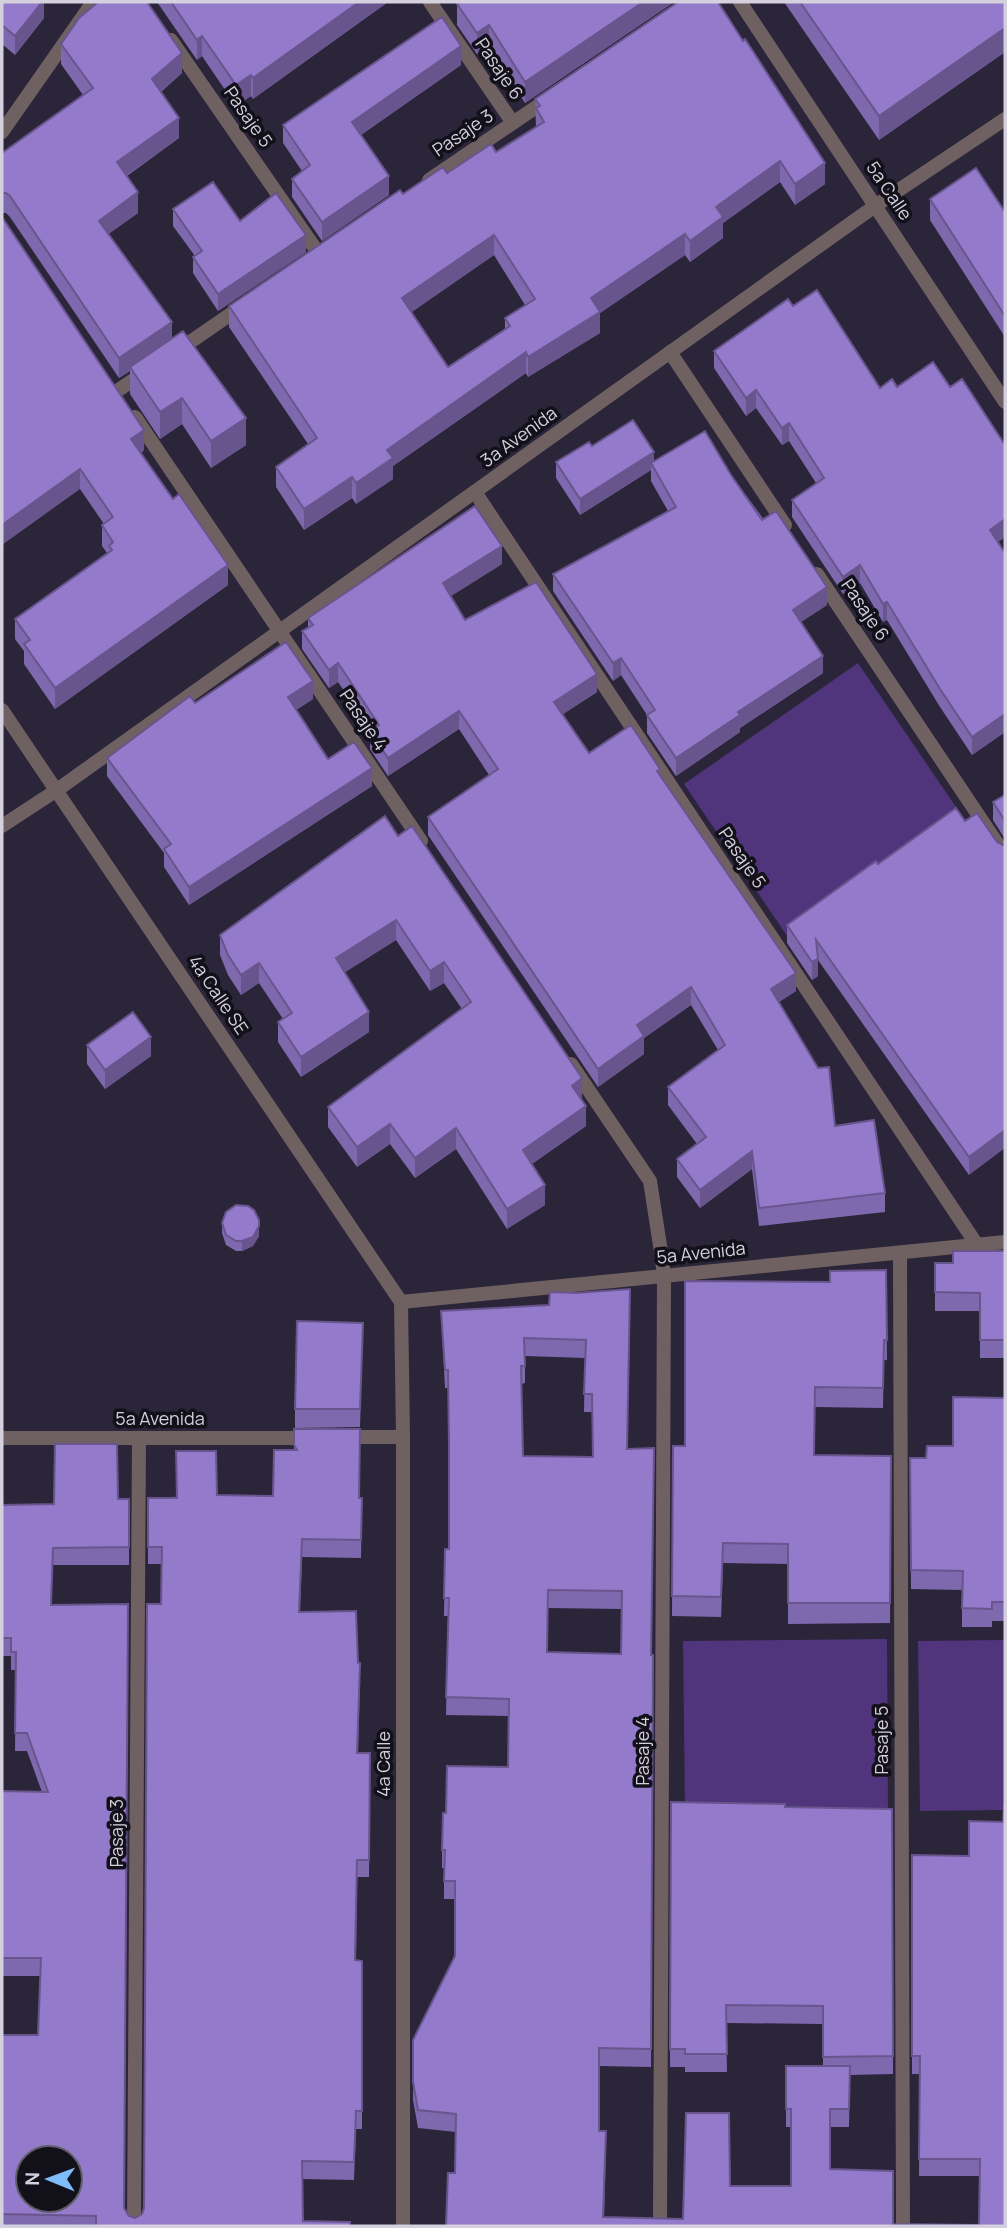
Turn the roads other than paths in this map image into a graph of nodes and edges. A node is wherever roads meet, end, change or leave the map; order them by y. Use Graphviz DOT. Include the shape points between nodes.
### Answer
graph roads {
  1 [pos="93,2"];
  2 [pos="430,2"];
  3 [pos="740,2"];
  4 [pos="161,25"];
  5 [pos="568,85"];
  6 [pos="1005,119"];
  7 [pos="513,123"];
  8 [pos="2,132"];
  9 [pos="421,185"];
  10 [pos="875,206"];
  11 [pos="319,254"];
  12 [pos="251,300"];
  13 [pos="670,352"];
  14 [pos="1005,402"];
  15 [pos="475,492"];
  16 [pos="792,535"];
  17 [pos="807,558"];
  18 [pos="280,631"];
  19 [pos="2,710"];
  20 [pos="58,790"];
  21 [pos="2,826"];
  22 [pos="426,849"];
  23 [pos="1005,855"];
  24 [pos="565,1055"];
  25 [pos="1005,1242"];
  26 [pos="977,1245"];
  27 [pos="900,1253"];
  28 [pos="664,1276"];
  29 [pos="401,1302"];
  30 [pos="403,1437"];
  31 [pos="2,1438"];
  32 [pos="139,1439"];
  33 [pos="134,2226"];
  34 [pos="403,2226"];
  35 [pos="660,2226"];
  36 [pos="903,2226"];
  1 -- 8 [label="street"];
  2 -- 7 [label="street, Pasaje 6"];
  3 -- 10 [label="street, 5a Calle"];
  4 -- 11 [label="street, Pasaje 5"];
  5 -- 7 [label="street, Pasaje 3"];
  6 -- 10 [label="street, 3a Avenida"];
  7 -- 9 [label="street, Pasaje 3"];
  10 -- 13 [label="street, 3a Avenida"];
  10 -- 14 [label="street, 5a Calle"];
  12 -- 18 [label="street, Pasaje 4" via="113,385"];
  13 -- 15 [label="street, 3a Avenida"];
  13 -- 16 [label="street"];
  15 -- 18 [label="street, 3a Avenida"];
  15 -- 26 [label="street, Pasaje 5"];
  17 -- 23 [label="street, Pasaje 6"];
  18 -- 20 [label="street, 3a Avenida"];
  18 -- 22 [label="street, Pasaje 4"];
  19 -- 20 [label="street, 4a Calle SE"];
  20 -- 21 [label="street, 3a Avenida"];
  20 -- 29 [label="street, 4a Calle SE"];
  24 -- 28 [label="street, Pasaje 4" via="650,1181"];
  25 -- 26 [label="street, 5a Avenida"];
  26 -- 27 [label="street, 5a Avenida"];
  27 -- 28 [label="street, 5a Avenida"];
  27 -- 36 [label="street, Pasaje 5"];
  28 -- 29 [label="street, 5a Avenida"];
  28 -- 35 [label="street, Pasaje 4"];
  29 -- 30 [label="street, 4a Calle"];
  30 -- 32 [label="street, 5a Avenida"];
  30 -- 34 [label="street, 4a Calle"];
  31 -- 32 [label="street, 5a Avenida"];
  32 -- 33 [label="street, Pasaje 3"];
}
